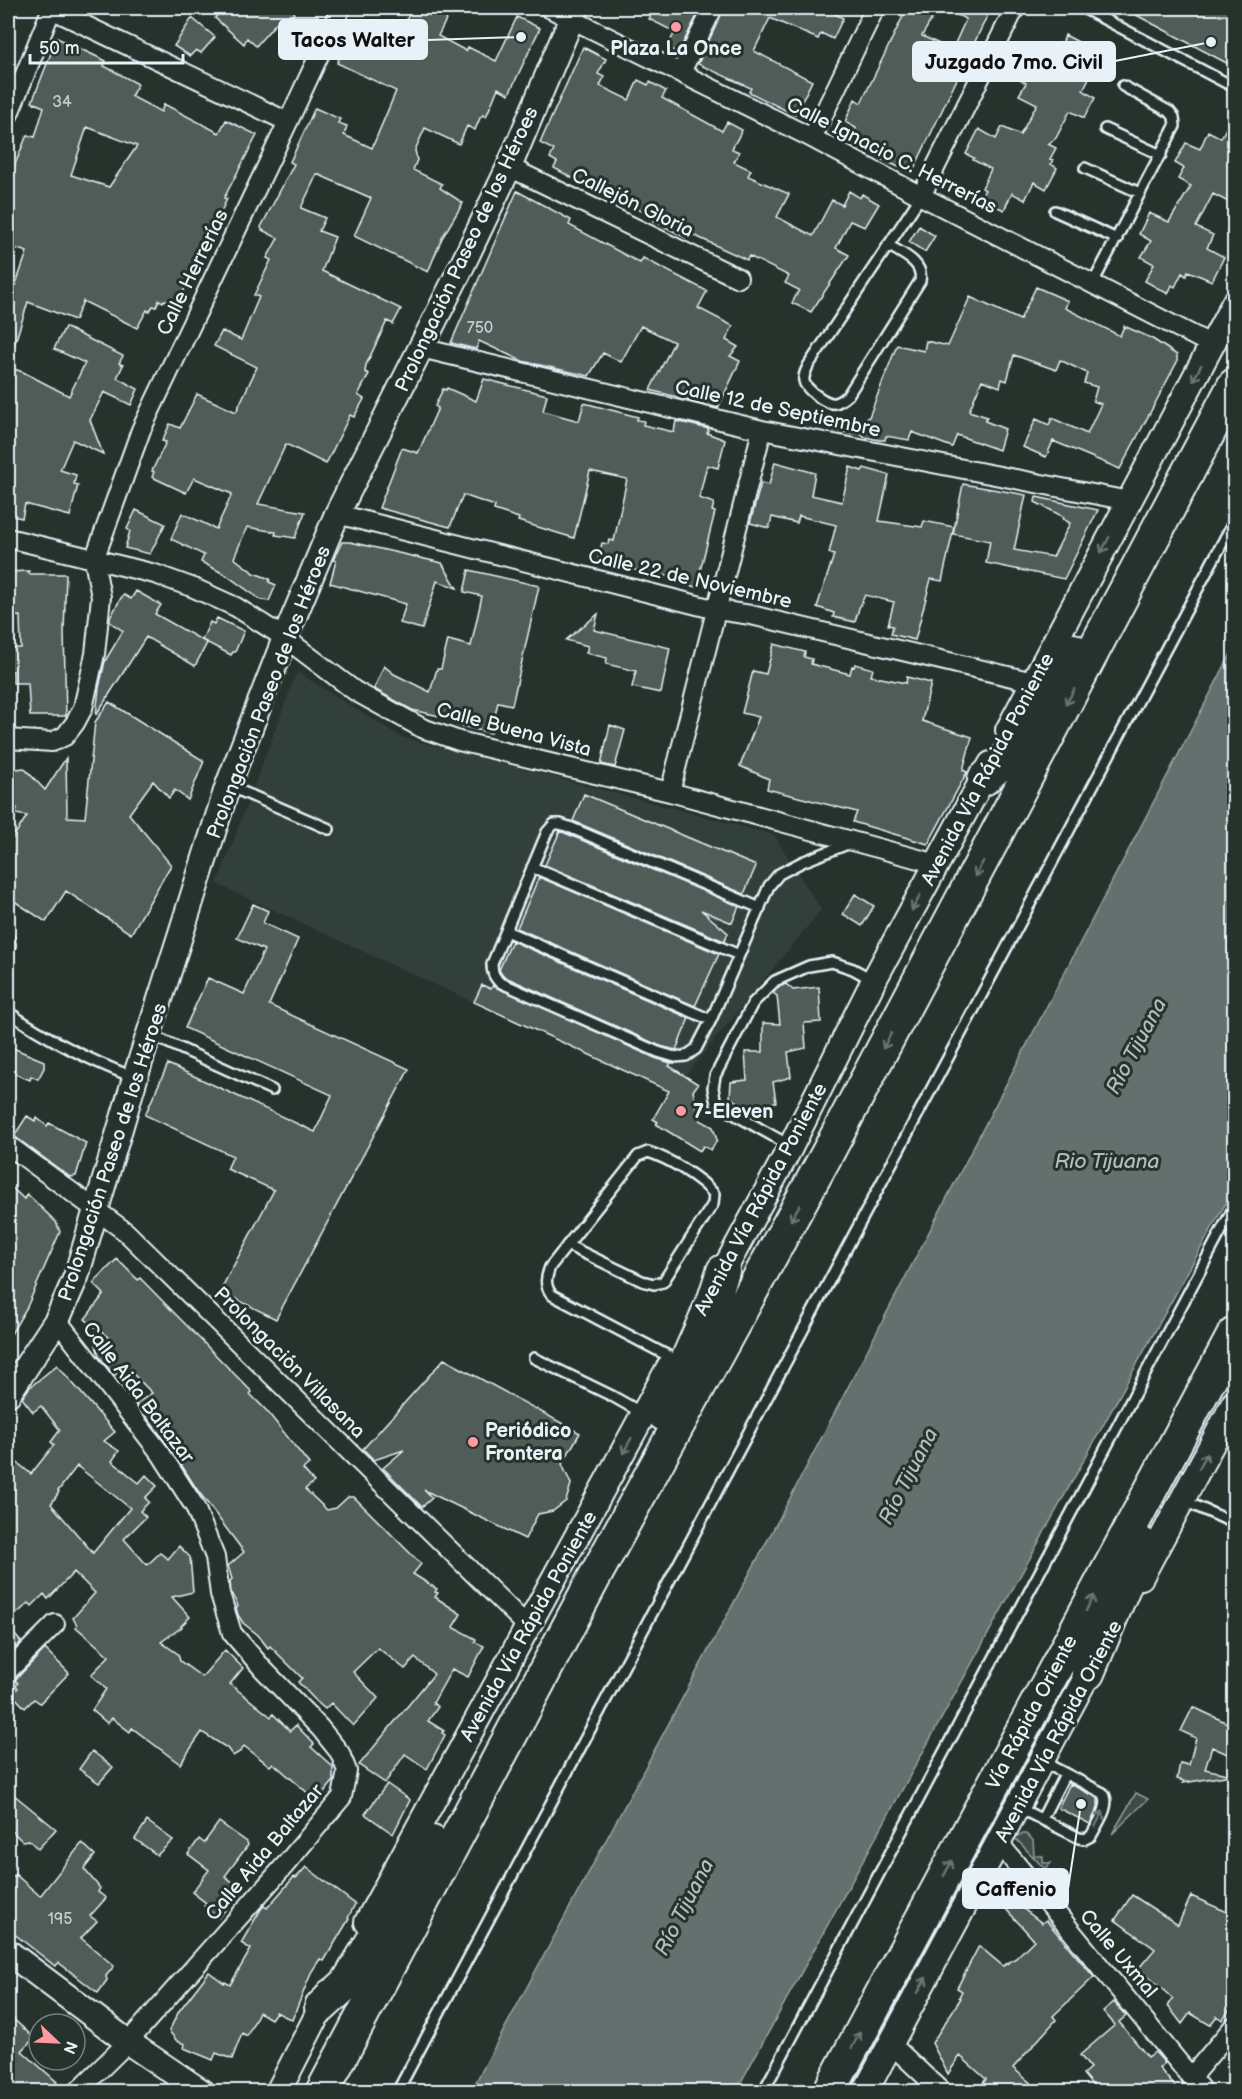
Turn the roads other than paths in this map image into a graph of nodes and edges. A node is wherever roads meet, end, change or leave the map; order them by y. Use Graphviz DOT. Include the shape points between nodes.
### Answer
graph roads {
  1 [pos="51,8"];
  2 [pos="340,8"];
  3 [pos="549,8"];
  4 [pos="713,8"];
  5 [pos="875,8"];
  6 [pos="1015,8"];
  7 [pos="1083,8"];
  8 [pos="574,13"];
  9 [pos="681,72"];
  10 [pos="1123,86"];
  11 [pos="1234,87"];
  12 [pos="8,116"];
  13 [pos="288,122"];
  14 [pos="1105,129"];
  15 [pos="812,138"];
  16 [pos="1161,155"];
  17 [pos="509,167"];
  18 [pos="1085,168"];
  19 [pos="1140,193"];
  20 [pos="921,196"];
  21 [pos="1055,211"];
  22 [pos="1117,238"];
  23 [pos="888,245"];
  24 [pos="738,278"];
  25 [pos="1093,283"];
  26 [pos="1234,303"];
  27 [pos="421,348"];
  28 [pos="1223,352"];
  29 [pos="1234,385"];
  30 [pos="762,430"];
  31 [pos="1210,431"];
  32 [pos="1177,495"];
  33 [pos="1129,501"];
  34 [pos="337,513"];
  35 [pos="1234,521"];
  36 [pos="8,538"];
  37 [pos="94,560"];
  38 [pos="717,610"];
  39 [pos="285,638"];
  40 [pos="1033,682"];
  41 [pos="8,739"];
  42 [pos="984,778"];
  43 [pos="228,785"];
  44 [pos="670,792"];
  45 [pos="328,829"];
  46 [pos="853,842"];
  47 [pos="937,864"];
  48 [pos="532,867"];
  49 [pos="760,908"];
  50 [pos="506,932"];
  51 [pos="8,937"];
  52 [pos="8,950"];
  53 [pos="739,955"];
  54 [pos="874,980"];
  55 [pos="8,1012"];
  56 [pos="711,1020"];
  57 [pos="149,1034"];
  58 [pos="135,1078"];
  59 [pos="272,1090"];
  60 [pos="8,1145"];
  61 [pos="791,1146"];
  62 [pos="1234,1207"];
  63 [pos="96,1210"];
  64 [pos="567,1245"];
  65 [pos="723,1271"];
  66 [pos="57,1320"];
  67 [pos="1234,1334"];
  68 [pos="534,1358"];
  69 [pos="674,1359"];
  70 [pos="1215,1369"];
  71 [pos="8,1394"];
  72 [pos="1234,1403"];
  73 [pos="644,1414"];
  74 [pos="1182,1500"];
  75 [pos="1234,1523"];
  76 [pos="594,1578"];
  77 [pos="55,1624"];
  78 [pos="528,1627"];
  79 [pos="558,1648"];
  80 [pos="8,1671"];
  81 [pos="1088,1673"];
  82 [pos="1041,1761"];
  83 [pos="1065,1774"];
  84 [pos="1017,1807"];
  85 [pos="1042,1819"];
  86 [pos="999,1843"];
  87 [pos="8,1952"];
  88 [pos="321,2007"];
  89 [pos="1234,2026"];
  90 [pos="128,2042"];
  91 [pos="891,2044"];
  92 [pos="1191,2076"];
  93 [pos="77,2091"];
  94 [pos="202,2091"];
  95 [pos="278,2091"];
  96 [pos="322,2091"];
  97 [pos="397,2091"];
  98 [pos="764,2091"];
  99 [pos="829,2091"];
  100 [pos="865,2091"];
  101 [pos="942,2091"];
  102 [pos="1203,2091"];
  1 -- 12 [label="street"];
  1 -- 13 [label="street"];
  2 -- 13 [label="street, Calle Herrerías"];
  3 -- 8 [label="street, Calle Ignacio C. Herrerías"];
  4 -- 9 [label="street"];
  5 -- 15 [label="street"];
  6 -- 20 [label="street"];
  7 -- 11 [label="lane"];
  8 -- 9 [label="street, Calle Ignacio C. Herrerías"];
  8 -- 17 [label="main road, Prolongación Paseo de los Héroes"];
  9 -- 15 [label="street, Calle Ignacio C. Herrerías"];
  10 -- 16 [label="lane" via="1174,117 1175,126"];
  13 -- 37 [label="street, Calle Herrerías" via="141,430"];
  14 -- 16 [label="lane"];
  15 -- 20 [label="street, Calle Ignacio C. Herrerías"];
  16 -- 19 [label="lane"];
  17 -- 24 [label="street, Callejón Gloria"];
  17 -- 27 [label="main road, Prolongación Paseo de los Héroes"];
  18 -- 19 [label="lane"];
  19 -- 22 [label="lane"];
  20 -- 23 [label="lane"];
  20 -- 25 [label="street, Calle Ignacio C. Herrerías"];
  21 -- 22 [label="lane"];
  22 -- 25 [label="lane"];
  23 -- 23 [label="lane" via="916,264 920,281 848,395 829,403 807,387 804,374"];
  25 -- 28 [label="street, Calle Ignacio C. Herrerías"];
  26 -- 28 [label="main road, Avenida Vía Rápida Poniente"];
  27 -- 30 [label="street, Calle 12 de Septiembre"];
  27 -- 34 [label="main road, Prolongación Paseo de los Héroes"];
  28 -- 31 [label="highway"];
  28 -- 33 [label="main road, Avenida Vía Rápida Poniente, one-way"];
  29 -- 31 [label="highway, Avenida Vía Rápida Poniente"];
  30 -- 33 [label="street, Calle 12 de Septiembre"];
  30 -- 38 [label="street"];
  31 -- 32 [label="highway, Avenida Vía Rápida Poniente"];
  32 -- 42 [label="highway" via="1158,511 1007,758"];
  32 -- 76 [label="highway, Avenida Vía Rápida Poniente, one-way" via="828,1154"];
  33 -- 40 [label="main road, Avenida Vía Rápida Poniente, one-way"];
  34 -- 38 [label="street, Calle 22 de Noviembre"];
  34 -- 39 [label="main road, Prolongación Paseo de los Héroes"];
  35 -- 97 [label="lane"];
  36 -- 37 [label="street, Calle Buena Vista"];
  37 -- 39 [label="street, Calle Buena Vista" via="194,588"];
  37 -- 41 [label="street" via="101,597 95,654 83,708 65,736 52,742"];
  38 -- 40 [label="street, Calle 22 de Noviembre"];
  38 -- 44 [label="street"];
  39 -- 43 [label="main road, Prolongación Paseo de los Héroes"];
  39 -- 44 [label="street, Calle Buena Vista" via="355,691 422,728 459,741"];
  40 -- 42 [label="main road, Avenida Vía Rápida Poniente"];
  42 -- 47 [label="main road, Avenida Vía Rápida Poniente"];
  43 -- 45 [label="lane"];
  43 -- 57 [label="main road, Prolongación Paseo de los Héroes"];
  44 -- 46 [label="street, Calle Buena Vista"];
  46 -- 47 [label="street, Calle Buena Vista"];
  46 -- 49 [label="lane" via="779,874"];
  47 -- 54 [label="main road, Avenida Vía Rápida Poniente, one-way"];
  48 -- 49 [label="lane" via="547,832 554,824 560,824"];
  48 -- 50 [label="lane"];
  48 -- 53 [label="lane"];
  49 -- 53 [label="lane"];
  50 -- 56 [label="lane"];
  50 -- 56 [label="lane" via="492,964 493,975 500,981 658,1052 686,1056 696,1049"];
  51 -- 52 [label="lane"];
  53 -- 56 [label="lane"];
  54 -- 61 [label="main road, Avenida Vía Rápida Poniente"];
  54 -- 61 [label="lane" via="832,962 809,966 775,981 753,1003 715,1076 716,1104"];
  55 -- 58 [label="lane" via="36,1032"];
  57 -- 58 [label="main road, Prolongación Paseo de los Héroes"];
  57 -- 59 [label="lane"];
  58 -- 63 [label="main road, Prolongación Paseo de los Héroes"];
  60 -- 63 [label="street, Prolongación Villasana"];
  61 -- 65 [label="main road, Avenida Vía Rápida Poniente"];
  62 -- 98 [label="lane"];
  63 -- 66 [label="main road, Prolongación Paseo de los Héroes" via="76,1277"];
  63 -- 78 [label="street, Prolongación Villasana" via="126,1232"];
  64 -- 64 [label="lane" via="638,1156 648,1152 714,1194 706,1218 663,1282 642,1281"];
  64 -- 69 [label="lane" via="546,1278 546,1288 552,1295"];
  65 -- 69 [label="main road, Avenida Vía Rápida Poniente"];
  65 -- 76 [label="highway"];
  66 -- 71 [label="main road, Prolongación Paseo de los Héroes"];
  66 -- 90 [label="street, Calle Aida Baltazar" via="161,1454 195,1507 215,1557 232,1633 320,1728 340,1753 347,1770 342,1797"];
  67 -- 70 [label="highway, Vía Rápida Oriente"];
  68 -- 73 [label="lane"];
  69 -- 73 [label="main road, Avenida Vía Rápida Poniente"];
  70 -- 81 [label="highway"];
  99 -- 70 [label="highway, Vía Rápida Oriente, one-way"];
  74 -- 72 [label="main road, Avenida Vía Rápida Oriente, one-way"];
  73 -- 78 [label="main road, Avenida Vía Rápida Poniente, one-way"];
  74 -- 75 [label="lane"];
  74 -- 81 [label="main road, Avenida Vía Rápida Oriente"];
  76 -- 79 [label="highway, Avenida Vía Rápida Poniente"];
  77 -- 80 [label="street"];
  78 -- 88 [label="main road, Avenida Vía Rápida Poniente"];
  79 -- 88 [label="highway" via="536,1673 347,1983"];
  79 -- 96 [label="highway, Avenida Vía Rápida Poniente"];
  81 -- 82 [label="main road, Avenida Vía Rápida Oriente"];
  82 -- 83 [label="lane"];
  82 -- 84 [label="main road, Avenida Vía Rápida Oriente"];
  83 -- 85 [label="lane"];
  85 -- 83 [label="lane, one-way" via="1085,1839 1103,1812 1106,1797"];
  84 -- 85 [label="lane"];
  84 -- 86 [label="main road, Avenida Vía Rápida Oriente"];
  91 -- 86 [label="main road, Avenida Vía Rápida Oriente, one-way"];
  86 -- 92 [label="street, Calle Uxmal"];
  87 -- 90 [label="main road"];
  88 -- 95 [label="main road, Avenida Vía Rápida Poniente"];
  89 -- 92 [label="street"];
  90 -- 93 [label="street, Calle Aida Baltazar"];
  90 -- 94 [label="main road"];
  91 -- 100 [label="main road, Avenida Vía Rápida Oriente"];
  91 -- 101 [label="street"];
  92 -- 102 [label="street, Calle Uxmal"];
}
